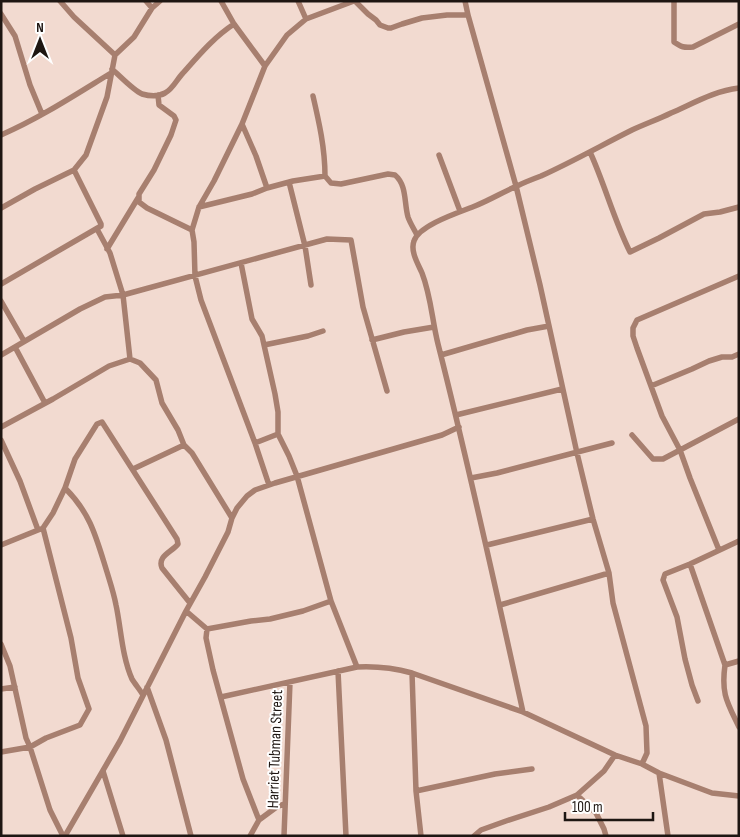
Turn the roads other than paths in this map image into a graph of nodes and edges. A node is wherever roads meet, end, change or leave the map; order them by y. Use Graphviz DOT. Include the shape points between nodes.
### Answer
graph roads {
  1 [pos="60,1"];
  2 [pos="146,1"];
  3 [pos="160,1"];
  4 [pos="221,1"];
  5 [pos="298,1"];
  6 [pos="354,1"];
  7 [pos="466,1"];
  8 [pos="674,1"];
  9 [pos="152,8"];
  10 [pos="1,14"];
  11 [pos="468,15"];
  12 [pos="306,19"];
  13 [pos="234,24"];
  14 [pos="739,24"];
  15 [pos="115,55"];
  16 [pos="265,66"];
  17 [pos="111,71"];
  18 [pos="739,88"];
  19 [pos="158,95"];
  20 [pos="313,96"];
  21 [pos="42,114"];
  22 [pos="242,124"];
  23 [pos="1,135"];
  24 [pos="590,152"];
  25 [pos="440,156"];
  26 [pos="74,170"];
  27 [pos="325,176"];
  28 [pos="289,182"];
  29 [pos="516,186"];
  30 [pos="267,188"];
  31 [pos="138,198"];
  32 [pos="199,207"];
  33 [pos="739,207"];
  34 [pos="1,208"];
  35 [pos="460,211"];
  36 [pos="96,229"];
  37 [pos="192,230"];
  38 [pos="417,235"];
  39 [pos="305,246"];
  40 [pos="107,249"];
  41 [pos="241,263"];
  42 [pos="195,276"];
  43 [pos="739,276"];
  44 [pos="1,284"];
  45 [pos="311,285"];
  46 [pos="123,295"];
  47 [pos="1,300"];
  48 [pos="549,326"];
  49 [pos="434,327"];
  50 [pos="323,331"];
  51 [pos="372,340"];
  52 [pos="24,341"];
  53 [pos="264,345"];
  54 [pos="15,347"];
  55 [pos="739,354"];
  56 [pos="1,355"];
  57 [pos="441,355"];
  58 [pos="130,359"];
  59 [pos="651,386"];
  60 [pos="562,389"];
  61 [pos="386,391"];
  62 [pos="44,403"];
  63 [pos="456,415"];
  64 [pos="739,419"];
  65 [pos="1,427"];
  66 [pos="458,428"];
  67 [pos="278,434"];
  68 [pos="632,435"];
  69 [pos="1,440"];
  70 [pos="255,443"];
  71 [pos="612,443"];
  72 [pos="184,445"];
  73 [pos="680,450"];
  74 [pos="577,453"];
  75 [pos="132,469"];
  76 [pos="297,476"];
  77 [pos="470,478"];
  78 [pos="269,485"];
  79 [pos="65,488"];
  80 [pos="232,518"];
  81 [pos="593,519"];
  82 [pos="40,530"];
  83 [pos="739,541"];
  84 [pos="1,545"];
  85 [pos="487,545"];
  86 [pos="719,550"];
  87 [pos="690,564"];
  88 [pos="609,573"];
  89 [pos="331,601"];
  90 [pos="190,603"];
  91 [pos="500,605"];
  92 [pos="186,611"];
  93 [pos="208,629"];
  94 [pos="1,644"];
  95 [pos="739,661"];
  96 [pos="725,665"];
  97 [pos="357,668"];
  98 [pos="338,671"];
  99 [pos="412,672"];
  100 [pos="290,682"];
  101 [pos="15,686"];
  102 [pos="147,687"];
  103 [pos="1,688"];
  104 [pos="143,695"];
  105 [pos="221,697"];
  106 [pos="698,701"];
  107 [pos="523,712"];
  108 [pos="739,727"];
  109 [pos="30,747"];
  110 [pos="1,752"];
  111 [pos="615,755"];
  112 [pos="642,764"];
  113 [pos="532,769"];
  114 [pos="103,771"];
  115 [pos="659,773"];
  116 [pos="416,791"];
  117 [pos="578,795"];
  118 [pos="739,796"];
  119 [pos="285,804"];
  120 [pos="259,820"];
  121 [pos="64,836"];
  122 [pos="123,836"];
  123 [pos="191,836"];
  124 [pos="250,836"];
  125 [pos="284,836"];
  126 [pos="346,836"];
  127 [pos="421,836"];
  128 [pos="474,836"];
  129 [pos="606,836"];
  130 [pos="668,836"];
  1 -- 15 [label="street"];
  2 -- 9 [label="street"];
  3 -- 9 [label="street"];
  4 -- 13 [label="street"];
  5 -- 12 [label="street"];
  6 -- 11 [label="street" via="380,26 388,28 422,18"];
  6 -- 12 [label="street"];
  7 -- 11 [label="street"];
  8 -- 14 [label="street" via="674,42 685,48"];
  9 -- 15 [label="street" via="134,37"];
  10 -- 21 [label="street" via="15,36"];
  11 -- 29 [label="street"];
  12 -- 16 [label="street" via="288,35"];
  13 -- 16 [label="street"];
  13 -- 19 [label="street" via="216,36 166,93"];
  15 -- 17 [label="street"];
  16 -- 22 [label="street"];
  17 -- 19 [label="street" via="134,90"];
  17 -- 21 [label="street"];
  17 -- 26 [label="street" via="107,97 89,149"];
  18 -- 24 [label="street" via="706,97"];
  19 -- 31 [label="street" via="159,105 176,120"];
  20 -- 27 [label="street" via="322,137"];
  21 -- 23 [label="street"];
  22 -- 30 [label="street"];
  22 -- 32 [label="street"];
  24 -- 29 [label="street"];
  24 -- 33 [label="street" via="630,252 704,214"];
  25 -- 35 [label="street"];
  26 -- 34 [label="street"];
  26 -- 36 [label="street" via="102,224"];
  27 -- 28 [label="street"];
  27 -- 38 [label="street" via="337,184 395,175 401,182 408,217"];
  28 -- 30 [label="street"];
  28 -- 39 [label="street"];
  29 -- 35 [label="street"];
  29 -- 48 [label="street"];
  30 -- 32 [label="street"];
  31 -- 37 [label="street" via="147,208"];
  31 -- 40 [label="street"];
  32 -- 37 [label="street"];
  35 -- 38 [label="street"];
  36 -- 40 [label="street"];
  36 -- 44 [label="street"];
  37 -- 42 [label="street"];
  38 -- 49 [label="street" via="412,247 423,276"];
  39 -- 41 [label="street"];
  39 -- 45 [label="street"];
  39 -- 51 [label="street" via="327,239 352,240"];
  40 -- 46 [label="street"];
  41 -- 42 [label="street"];
  41 -- 53 [label="street" via="252,319"];
  42 -- 46 [label="street"];
  42 -- 70 [label="street"];
  43 -- 59 [label="street" via="637,320 633,336"];
  46 -- 52 [label="street" via="105,297"];
  46 -- 58 [label="street"];
  47 -- 52 [label="street"];
  48 -- 57 [label="street"];
  48 -- 60 [label="street"];
  49 -- 51 [label="street"];
  49 -- 57 [label="street"];
  50 -- 53 [label="street"];
  51 -- 61 [label="street"];
  52 -- 54 [label="street"];
  53 -- 67 [label="street" via="278,412"];
  54 -- 56 [label="street"];
  54 -- 62 [label="street"];
  55 -- 59 [label="street" via="709,360"];
  57 -- 63 [label="street"];
  58 -- 62 [label="street" via="110,366"];
  58 -- 72 [label="street" via="140,363 156,380 162,404"];
  59 -- 73 [label="street"];
  60 -- 63 [label="street"];
  60 -- 74 [label="street"];
  62 -- 65 [label="street"];
  63 -- 66 [label="street"];
  64 -- 73 [label="street"];
  66 -- 76 [label="street"];
  66 -- 77 [label="street"];
  67 -- 70 [label="street"];
  67 -- 76 [label="street"];
  68 -- 73 [label="street" via="653,459 662,459"];
  69 -- 82 [label="street"];
  70 -- 78 [label="street"];
  71 -- 74 [label="street"];
  72 -- 75 [label="street"];
  72 -- 80 [label="street"];
  73 -- 86 [label="street"];
  74 -- 77 [label="street"];
  74 -- 81 [label="street"];
  75 -- 79 [label="street" via="102,422 97,424 75,459"];
  75 -- 90 [label="street" via="177,539 178,544 162,558 160,564"];
  76 -- 78 [label="street"];
  76 -- 89 [label="street"];
  77 -- 85 [label="street"];
  78 -- 80 [label="street" via="247,496"];
  79 -- 82 [label="street"];
  79 -- 104 [label="street" via="76,499 93,528 116,603 126,658 132,678"];
  80 -- 90 [label="street" via="225,540"];
  81 -- 85 [label="street"];
  81 -- 88 [label="street"];
  82 -- 84 [label="street"];
  82 -- 109 [label="street" via="89,709 80,725"];
  83 -- 86 [label="street"];
  85 -- 91 [label="street"];
  86 -- 87 [label="street"];
  87 -- 96 [label="street"];
  87 -- 106 [label="street" via="665,574 663,580 677,617"];
  88 -- 91 [label="street"];
  88 -- 112 [label="street" via="613,603 646,726 647,753"];
  89 -- 93 [label="street" via="270,619"];
  89 -- 97 [label="street"];
  90 -- 92 [label="street"];
  91 -- 107 [label="street"];
  92 -- 93 [label="street"];
  92 -- 102 [label="street"];
  93 -- 105 [label="street" via="206,638"];
  94 -- 101 [label="street"];
  95 -- 96 [label="street"];
  96 -- 108 [label="street" via="725,699"];
  97 -- 98 [label="street, Harriet Tubman Street"];
  97 -- 99 [label="street, Harriet Tubman Street" via="374,666"];
  98 -- 100 [label="street, Harriet Tubman Street"];
  98 -- 126 [label="street"];
  99 -- 107 [label="street, Harriet Tubman Street"];
  99 -- 116 [label="street"];
  100 -- 105 [label="street"];
  100 -- 119 [label="street, Harriet Tubman Street"];
  101 -- 103 [label="street"];
  101 -- 109 [label="street"];
  102 -- 104 [label="street"];
  102 -- 123 [label="street" via="166,740"];
  104 -- 114 [label="street"];
  105 -- 120 [label="street" via="243,779"];
  107 -- 111 [label="street, Harriet Tubman Street"];
  109 -- 110 [label="street"];
  109 -- 121 [label="street" via="50,810"];
  111 -- 112 [label="street, Harriet Tubman Street"];
  111 -- 117 [label="street" via="604,771"];
  112 -- 115 [label="street, Harriet Tubman Street"];
  113 -- 116 [label="street"];
  114 -- 121 [label="street"];
  114 -- 122 [label="street"];
  115 -- 118 [label="street, Harriet Tubman Street" via="712,793"];
  115 -- 130 [label="street"];
  116 -- 127 [label="street"];
  117 -- 128 [label="street" via="481,830"];
  117 -- 129 [label="street" via="596,813"];
  119 -- 120 [label="street"];
  119 -- 125 [label="street, Harriet Tubman Street"];
  120 -- 124 [label="street"];
}
